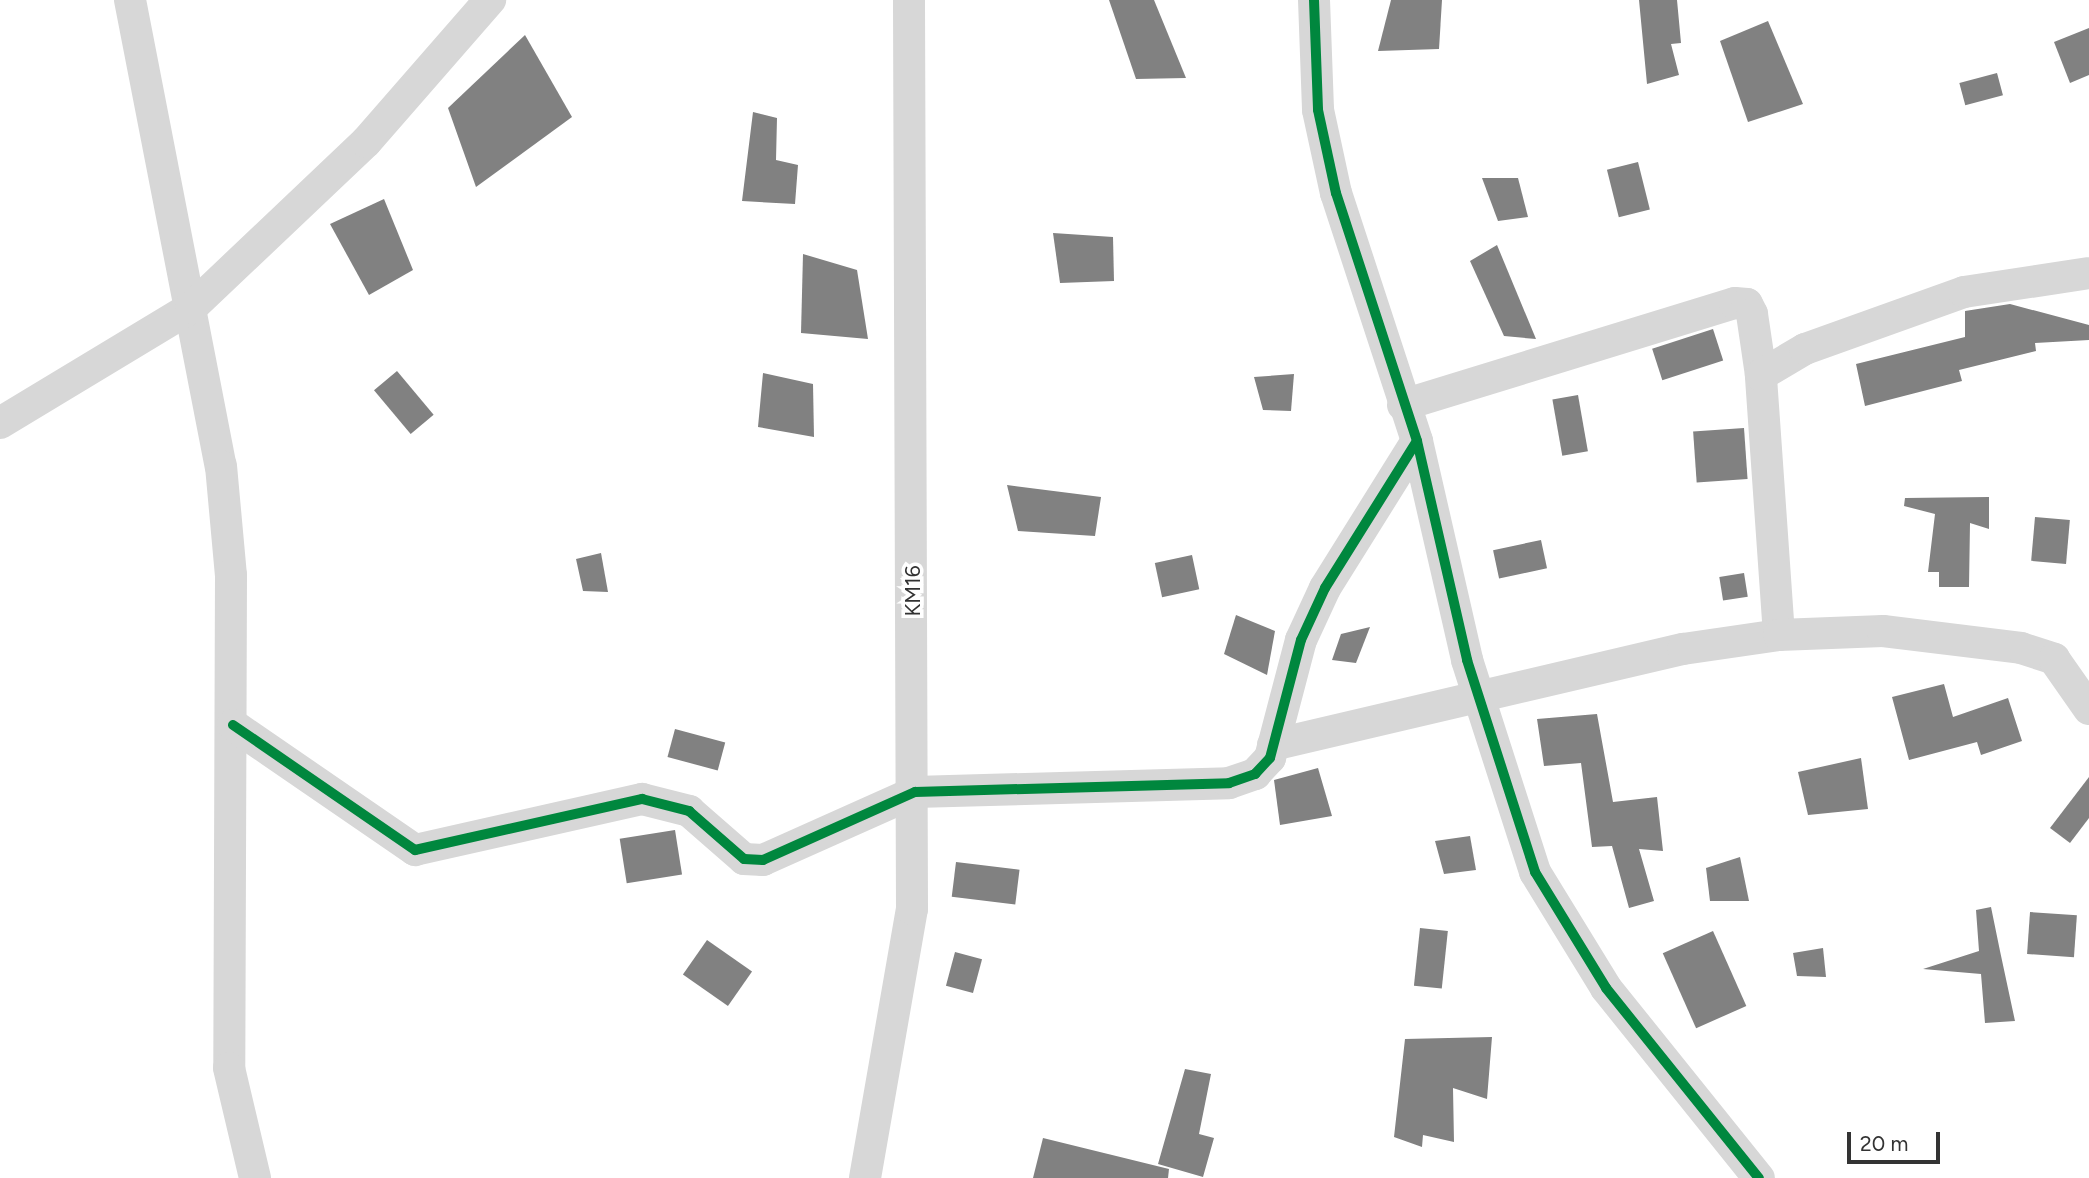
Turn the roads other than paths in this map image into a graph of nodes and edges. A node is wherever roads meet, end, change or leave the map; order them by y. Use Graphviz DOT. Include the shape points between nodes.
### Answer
graph roads {
  1 [pos="130,0"];
  2 [pos="490,0"];
  3 [pos="909,0"];
  4 [pos="1314,0"];
  5 [pos="2089,274"];
  6 [pos="191,308"];
  7 [pos="1761,376"];
  8 [pos="1403,405"];
  9 [pos="0,423"];
  10 [pos="1417,441"];
  11 [pos="1779,635"];
  12 [pos="1479,699"];
  13 [pos="2089,709"];
  14 [pos="233,725"];
  15 [pos="1273,745"];
  16 [pos="915,792"];
  17 [pos="255,1178"];
  18 [pos="865,1178"];
  19 [pos="1759,1178"];
  1 -- 6 [label="street"];
  2 -- 6 [label="street" via="366,142"];
  3 -- 16 [label="street, KM16"];
  4 -- 8 [label="street" via="1318,110 1336,193"];
  5 -- 7 [label="street" via="1964,292 1805,349"];
  6 -- 9 [label="street"];
  6 -- 14 [label="street" via="221,466 231,575"];
  7 -- 8 [label="street" via="1752,314 1747,304 1735,303"];
  7 -- 11 [label="street"];
  8 -- 10 [label="street"];
  10 -- 12 [label="street"];
  10 -- 15 [label="street" via="1325,589 1301,640"];
  11 -- 12 [label="street" via="1683,649"];
  11 -- 13 [label="street" via="1883,631 2021,648 2061,665"];
  12 -- 15 [label="street"];
  12 -- 19 [label="street" via="1551,905 1606,988"];
  14 -- 16 [label="street" via="415,850 642,799 689,811 744,859 763,860"];
  14 -- 17 [label="street" via="229,1069"];
  15 -- 16 [label="street" via="1255,774 1229,783"];
  16 -- 18 [label="street, KM16" via="912,909"];
}
